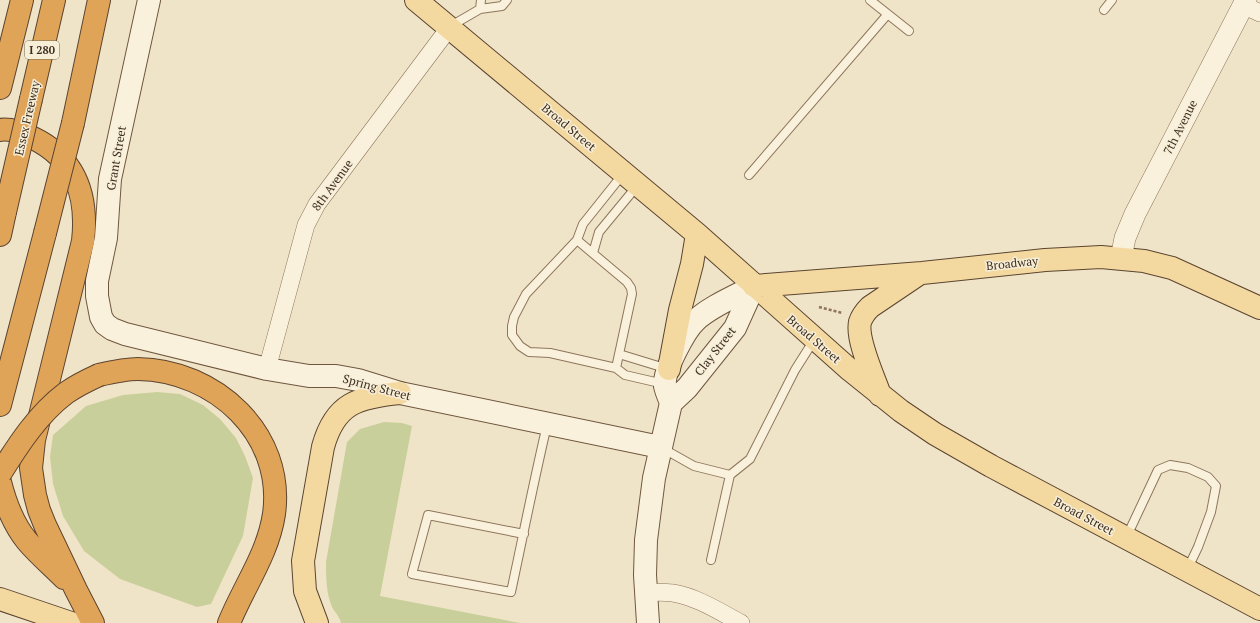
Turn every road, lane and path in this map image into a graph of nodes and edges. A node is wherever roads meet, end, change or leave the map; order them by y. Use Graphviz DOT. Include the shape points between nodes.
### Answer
graph roads {
  1 [pos="22,0"];
  2 [pos="54,0"];
  3 [pos="98,0"];
  4 [pos="149,0"];
  5 [pos="416,0"];
  6 [pos="507,0"];
  7 [pos="870,0"];
  8 [pos="1112,0"];
  9 [pos="480,4"];
  10 [pos="1250,6"];
  11 [pos="1104,10"];
  12 [pos="887,15"];
  13 [pos="449,28"];
  14 [pos="909,31"];
  15 [pos="0,88"];
  16 [pos="0,130"];
  17 [pos="749,175"];
  18 [pos="631,179"];
  19 [pos="697,234"];
  20 [pos="0,236"];
  21 [pos="577,240"];
  22 [pos="593,253"];
  23 [pos="1121,258"];
  24 [pos="922,273"];
  25 [pos="754,286"];
  26 [pos="1260,308"];
  27 [pos="816,310"];
  28 [pos="848,315"];
  29 [pos="101,317"];
  30 [pos="815,339"];
  31 [pos="618,354"];
  32 [pos="616,368"];
  33 [pos="267,369"];
  34 [pos="668,386"];
  35 [pos="400,394"];
  36 [pos="880,395"];
  37 [pos="0,405"];
  38 [pos="548,424"];
  39 [pos="660,447"];
  40 [pos="0,474"];
  41 [pos="730,475"];
  42 [pos="0,482"];
  43 [pos="524,534"];
  44 [pos="1126,538"];
  45 [pos="710,560"];
  46 [pos="1186,570"];
  47 [pos="76,590"];
  48 [pos="646,592"];
  49 [pos="0,599"];
  50 [pos="1260,609"];
  51 [pos="71,623"];
  52 [pos="94,623"];
  53 [pos="229,623"];
  54 [pos="317,623"];
  55 [pos="648,623"];
  56 [pos="741,623"];
  1 -- 15 [label="highway, I 280"];
  2 -- 20 [label="highway, Essex Freeway / I 280, bridge"];
  3 -- 37 [label="highway, bridge" via="73,123"];
  4 -- 29 [label="main road, Grant Street" via="110,178 106,238 97,296"];
  5 -- 13 [label="main road, Broad Street"];
  6 -- 9 [label="lane" via="502,6"];
  7 -- 12 [label="lane"];
  8 -- 11 [label="lane"];
  9 -- 13 [label="lane"];
  10 -- 23 [label="street, 7th Avenue" via="1135,214 1125,238"];
  12 -- 14 [label="lane"];
  12 -- 17 [label="lane"];
  13 -- 18 [label="main road, Broad Street"];
  13 -- 33 [label="street, 8th Avenue" via="311,214"];
  16 -- 47 [label="highway" via="17,131 52,150 70,169 84,202 83,241 34,440 31,468 39,510"];
  18 -- 19 [label="main road, Broad Street"];
  18 -- 21 [label="lane" via="583,224"];
  18 -- 22 [label="lane" via="599,232"];
  19 -- 25 [label="main road, Broad Street"];
  19 -- 34 [label="main road" via="680,310"];
  21 -- 22 [label="lane"];
  21 -- 32 [label="lane" via="526,294 514,317 512,335 520,346 529,352 550,353"];
  22 -- 31 [label="lane" via="631,288 632,294"];
  23 -- 24 [label="main road, Broadway" via="1045,260"];
  23 -- 26 [label="main road, Broadway" via="1172,268"];
  24 -- 25 [label="main road, Broadway"];
  24 -- 36 [label="main road" via="870,307 861,320 860,334"];
  25 -- 30 [label="main road, Broad Street"];
  25 -- 34 [label="main road" via="696,320 682,339"];
  25 -- 34 [label="main road, Clay Street" via="735,328 687,388"];
  27 -- 28 [label="path" via="819,306"];
  29 -- 33 [label="main road, Spring Street" via="112,329 125,334"];
  30 -- 36 [label="main road, Broad Street"];
  30 -- 41 [label="lane" via="795,370 750,459"];
  31 -- 32 [label="lane"];
  31 -- 34 [label="lane"];
  32 -- 34 [label="lane" via="625,375"];
  33 -- 35 [label="main road, Spring Street" via="309,376 336,376"];
  34 -- 39 [label="main road"];
  35 -- 38 [label="main road, Spring Street"];
  35 -- 54 [label="main road" via="366,398 356,402 338,415 326,434 303,561 305,590"];
  36 -- 44 [label="main road, Broad Street" via="954,445"];
  38 -- 39 [label="main road, Spring Street"];
  38 -- 43 [label="lane"];
  39 -- 41 [label="lane" via="694,466"];
  39 -- 48 [label="main road" via="646,540"];
  40 -- 53 [label="highway, bridge" via="24,438 49,408 68,392 99,375 138,369 164,371 188,378 208,388 244,416 258,436 272,472 274,493 274,513 265,549"];
  41 -- 45 [label="lane"];
  42 -- 47 [label="highway" via="11,512 26,540"];
  43 -- 43 [label="lane" via="511,592 412,574 428,515"];
  44 -- 46 [label="main road, Broad Street"];
  44 -- 46 [label="lane" via="1158,470 1170,465 1188,468 1208,477 1216,486 1211,512"];
  46 -- 50 [label="main road, Broad Street"];
  47 -- 52 [label="highway"];
  48 -- 55 [label="main road"];
  48 -- 56 [label="street" via="675,594"];
  49 -- 51 [label="main road"];
}
